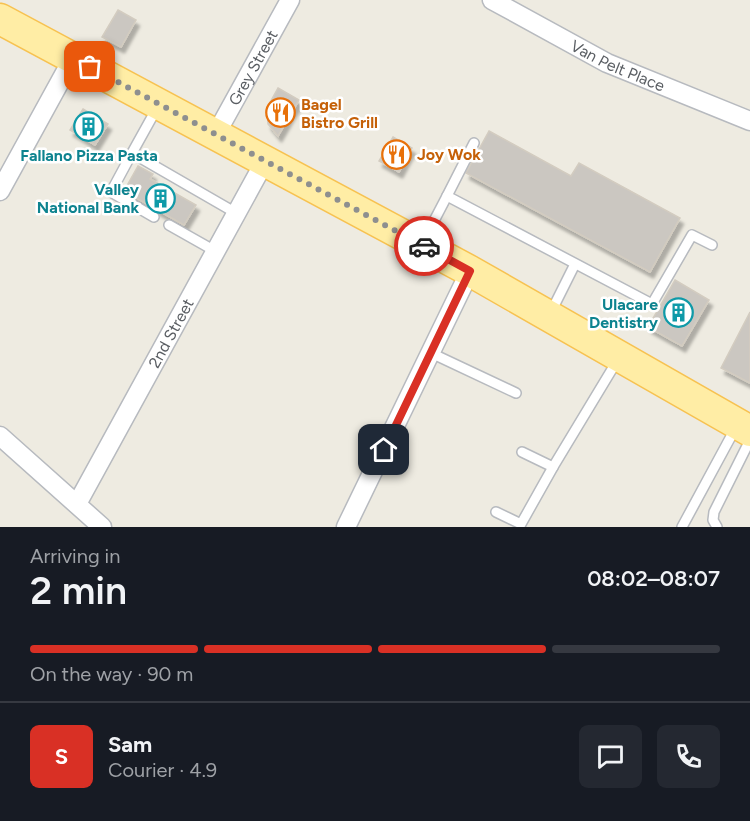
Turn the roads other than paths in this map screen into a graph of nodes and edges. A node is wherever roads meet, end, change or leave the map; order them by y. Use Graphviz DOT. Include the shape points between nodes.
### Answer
graph roads {
  1 [pos="290,0"];
  2 [pos="492,0"];
  3 [pos="0,19"];
  4 [pos="73,58"];
  5 [pos="160,104"];
  6 [pos="750,121"];
  7 [pos="216,134"];
  8 [pos="474,143"];
  9 [pos="132,153"];
  10 [pos="265,161"];
  11 [pos="0,191"];
  12 [pos="447,196"];
  13 [pos="236,213"];
  14 [pos="154,217"];
  15 [pos="170,225"];
  16 [pos="422,245"];
  17 [pos="712,245"];
  18 [pos="215,251"];
  19 [pos="575,264"];
  20 [pos="470,271"];
  21 [pos="549,316"];
  22 [pos="431,353"];
  23 [pos="620,356"];
  24 [pos="516,393"];
  25 [pos="746,432"];
  26 [pos="0,435"];
  27 [pos="522,452"];
  28 [pos="554,466"];
  29 [pos="77,504"];
  30 [pos="496,512"];
  31 [pos="715,523"];
  32 [pos="102,527"];
  33 [pos="346,527"];
  34 [pos="682,527"];
  1 -- 7 [label="street, Grey Street"];
  2 -- 6 [label="street, Van Pelt Place" via="607,63"];
  3 -- 4 [label="main road"];
  4 -- 5 [label="main road"];
  4 -- 11 [label="street"];
  5 -- 7 [label="main road"];
  5 -- 9 [label="lane"];
  7 -- 10 [label="main road"];
  8 -- 12 [label="lane"];
  9 -- 13 [label="lane"];
  9 -- 14 [label="lane" via="111,192"];
  10 -- 13 [label="street, 2nd Street"];
  10 -- 16 [label="main road"];
  12 -- 16 [label="lane"];
  12 -- 19 [label="lane"];
  13 -- 18 [label="street, 2nd Street"];
  15 -- 18 [label="lane"];
  16 -- 20 [label="main road"];
  17 -- 19 [label="lane" via="692,235 652,304"];
  18 -- 29 [label="street, 2nd Street"];
  19 -- 21 [label="lane"];
  20 -- 21 [label="main road"];
  20 -- 22 [label="street"];
  21 -- 23 [label="main road"];
  22 -- 24 [label="lane"];
  22 -- 33 [label="street"];
  23 -- 25 [label="main road"];
  23 -- 28 [label="lane"];
  25 -- 31 [label="lane" via="714,512"];
  25 -- 34 [label="lane"];
  26 -- 29 [label="street"];
  27 -- 28 [label="lane"];
  28 -- 30 [label="lane" via="521,524"];
  29 -- 32 [label="street"];
}
